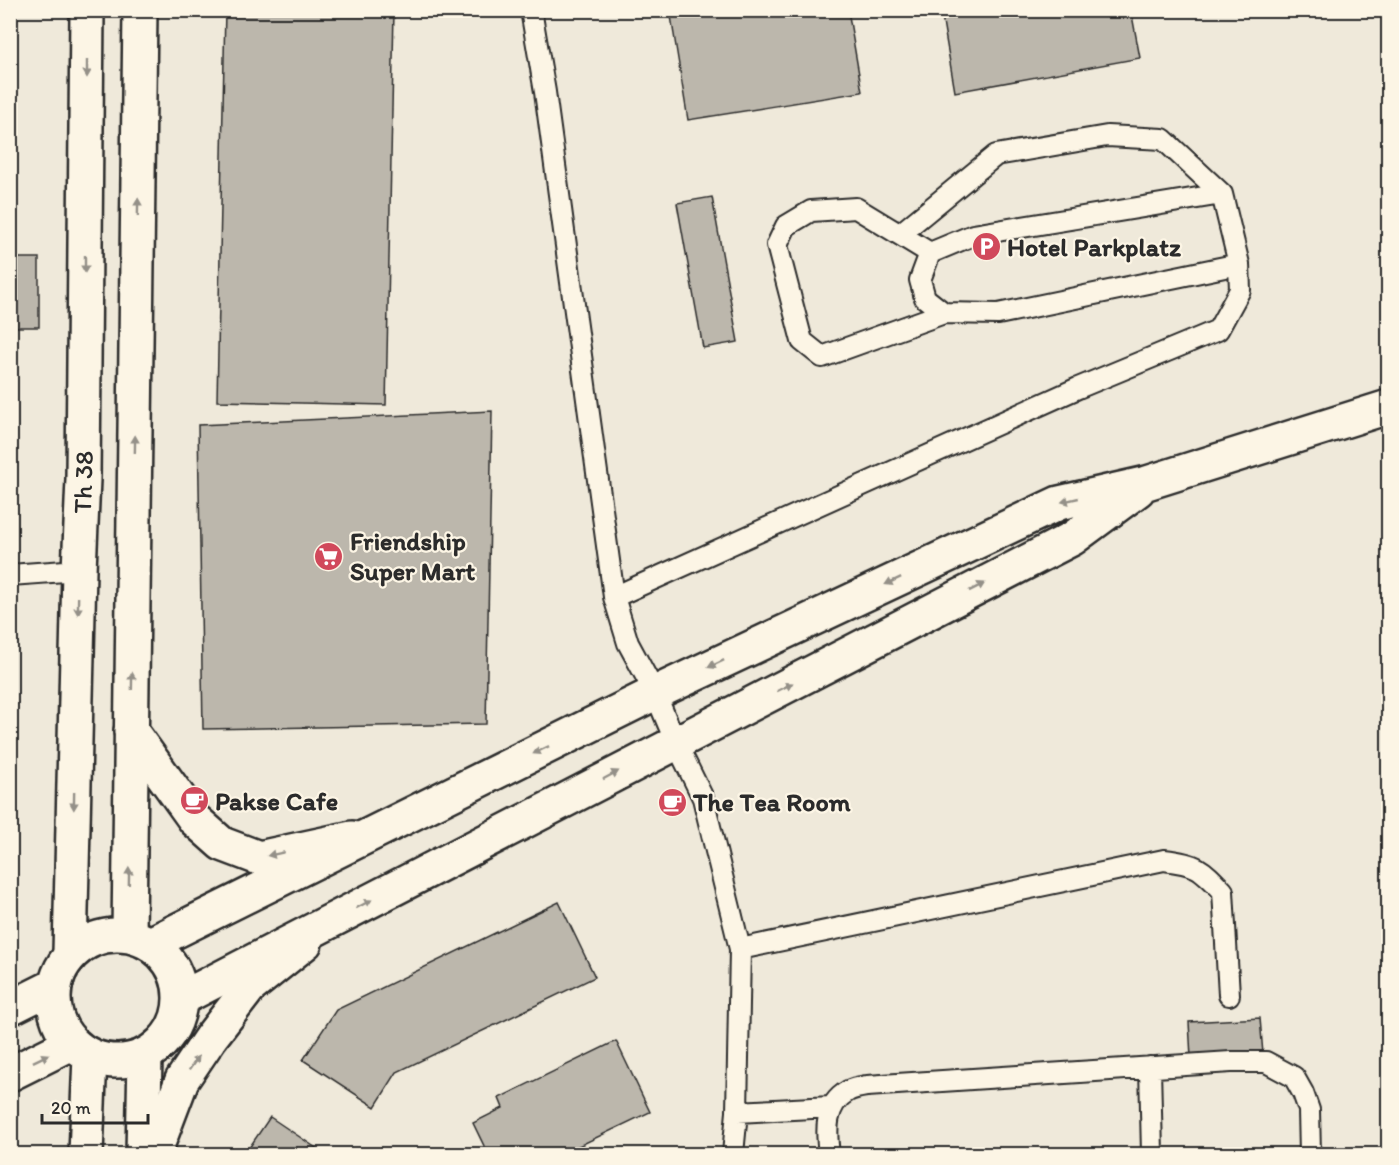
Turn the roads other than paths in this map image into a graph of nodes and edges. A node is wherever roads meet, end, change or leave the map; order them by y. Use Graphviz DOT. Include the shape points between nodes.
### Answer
graph roads {
  1 [pos="87,10"];
  2 [pos="140,10"];
  3 [pos="531,10"];
  4 [pos="1222,194"];
  5 [pos="900,234"];
  6 [pos="930,253"];
  7 [pos="1239,264"];
  8 [pos="944,314"];
  9 [pos="1389,407"];
  10 [pos="135,476"];
  11 [pos="84,478"];
  12 [pos="1147,483"];
  13 [pos="79,570"];
  14 [pos="10,575"];
  15 [pos="614,597"];
  16 [pos="655,693"];
  17 [pos="131,731"];
  18 [pos="676,743"];
  19 [pos="374,833"];
  20 [pos="335,919"];
  21 [pos="140,939"];
  22 [pos="740,949"];
  23 [pos="70,954"];
  24 [pos="54,986"];
  25 [pos="1229,995"];
  26 [pos="182,998"];
  27 [pos="10,1008"];
  28 [pos="81,1049"];
  29 [pos="145,1056"];
  30 [pos="1150,1067"];
  31 [pos="10,1074"];
  32 [pos="831,1107"];
  33 [pos="737,1112"];
  34 [pos="86,1155"];
  35 [pos="143,1155"];
  36 [pos="154,1155"];
  37 [pos="733,1155"];
  38 [pos="829,1155"];
  39 [pos="1152,1155"];
  40 [pos="1310,1155"];
  1 -- 11 [label="main road, Th 38, one-way"];
  10 -- 2 [label="main road, Th 38, one-way"];
  3 -- 15 [label="lane"];
  4 -- 5 [label="lane" via="1163,139 1107,136 996,155"];
  4 -- 6 [label="lane" via="974,235"];
  4 -- 7 [label="lane"];
  5 -- 6 [label="lane"];
  5 -- 8 [label="lane" via="856,208 811,211 786,226 777,245 802,341 822,357"];
  6 -- 8 [label="lane" via="920,280 926,298"];
  7 -- 8 [label="lane" via="998,314"];
  7 -- 15 [label="lane" via="1240,290 1218,330 1078,388"];
  9 -- 12 [label="main road"];
  10 -- 11 [label="main road"];
  17 -- 10 [label="main road, Th 38, one-way"];
  11 -- 13 [label="main road, Th 38"];
  12 -- 16 [label="main road, one-way" via="1059,503"];
  18 -- 12 [label="main road, one-way" via="1073,537"];
  13 -- 14 [label="lane"];
  13 -- 23 [label="main road, Th 38, one-way"];
  15 -- 16 [label="lane" via="628,643"];
  16 -- 18 [label="lane"];
  16 -- 19 [label="main road, one-way"];
  19 -- 17 [label="main road, one-way" via="259,858 222,844 195,820"];
  21 -- 17 [label="main road, Th 38, one-way"];
  20 -- 18 [label="main road, one-way"];
  18 -- 22 [label="lane" via="703,798"];
  19 -- 21 [label="main road"];
  20 -- 26 [label="main road"];
  36 -- 20 [label="main road, one-way" via="182,1080 236,1004 249,988"];
  21 -- 23 [label="main road" via="106,934"];
  21 -- 26 [label="main road" via="174,968"];
  22 -- 25 [label="lane" via="1164,861 1192,864 1223,891"];
  22 -- 33 [label="lane"];
  23 -- 24 [label="main road"];
  24 -- 27 [label="main road"];
  24 -- 28 [label="main road" via="56,1016"];
  26 -- 29 [label="main road" via="171,1032"];
  28 -- 29 [label="main road" via="121,1062"];
  31 -- 28 [label="main road, one-way"];
  28 -- 34 [label="main road"];
  29 -- 35 [label="main road"];
  30 -- 32 [label="lane" via="867,1086 848,1091"];
  30 -- 39 [label="lane"];
  30 -- 40 [label="lane" via="1266,1062 1294,1077 1309,1110"];
  32 -- 33 [label="lane"];
  32 -- 38 [label="lane" via="826,1131"];
  33 -- 37 [label="lane"];
}
